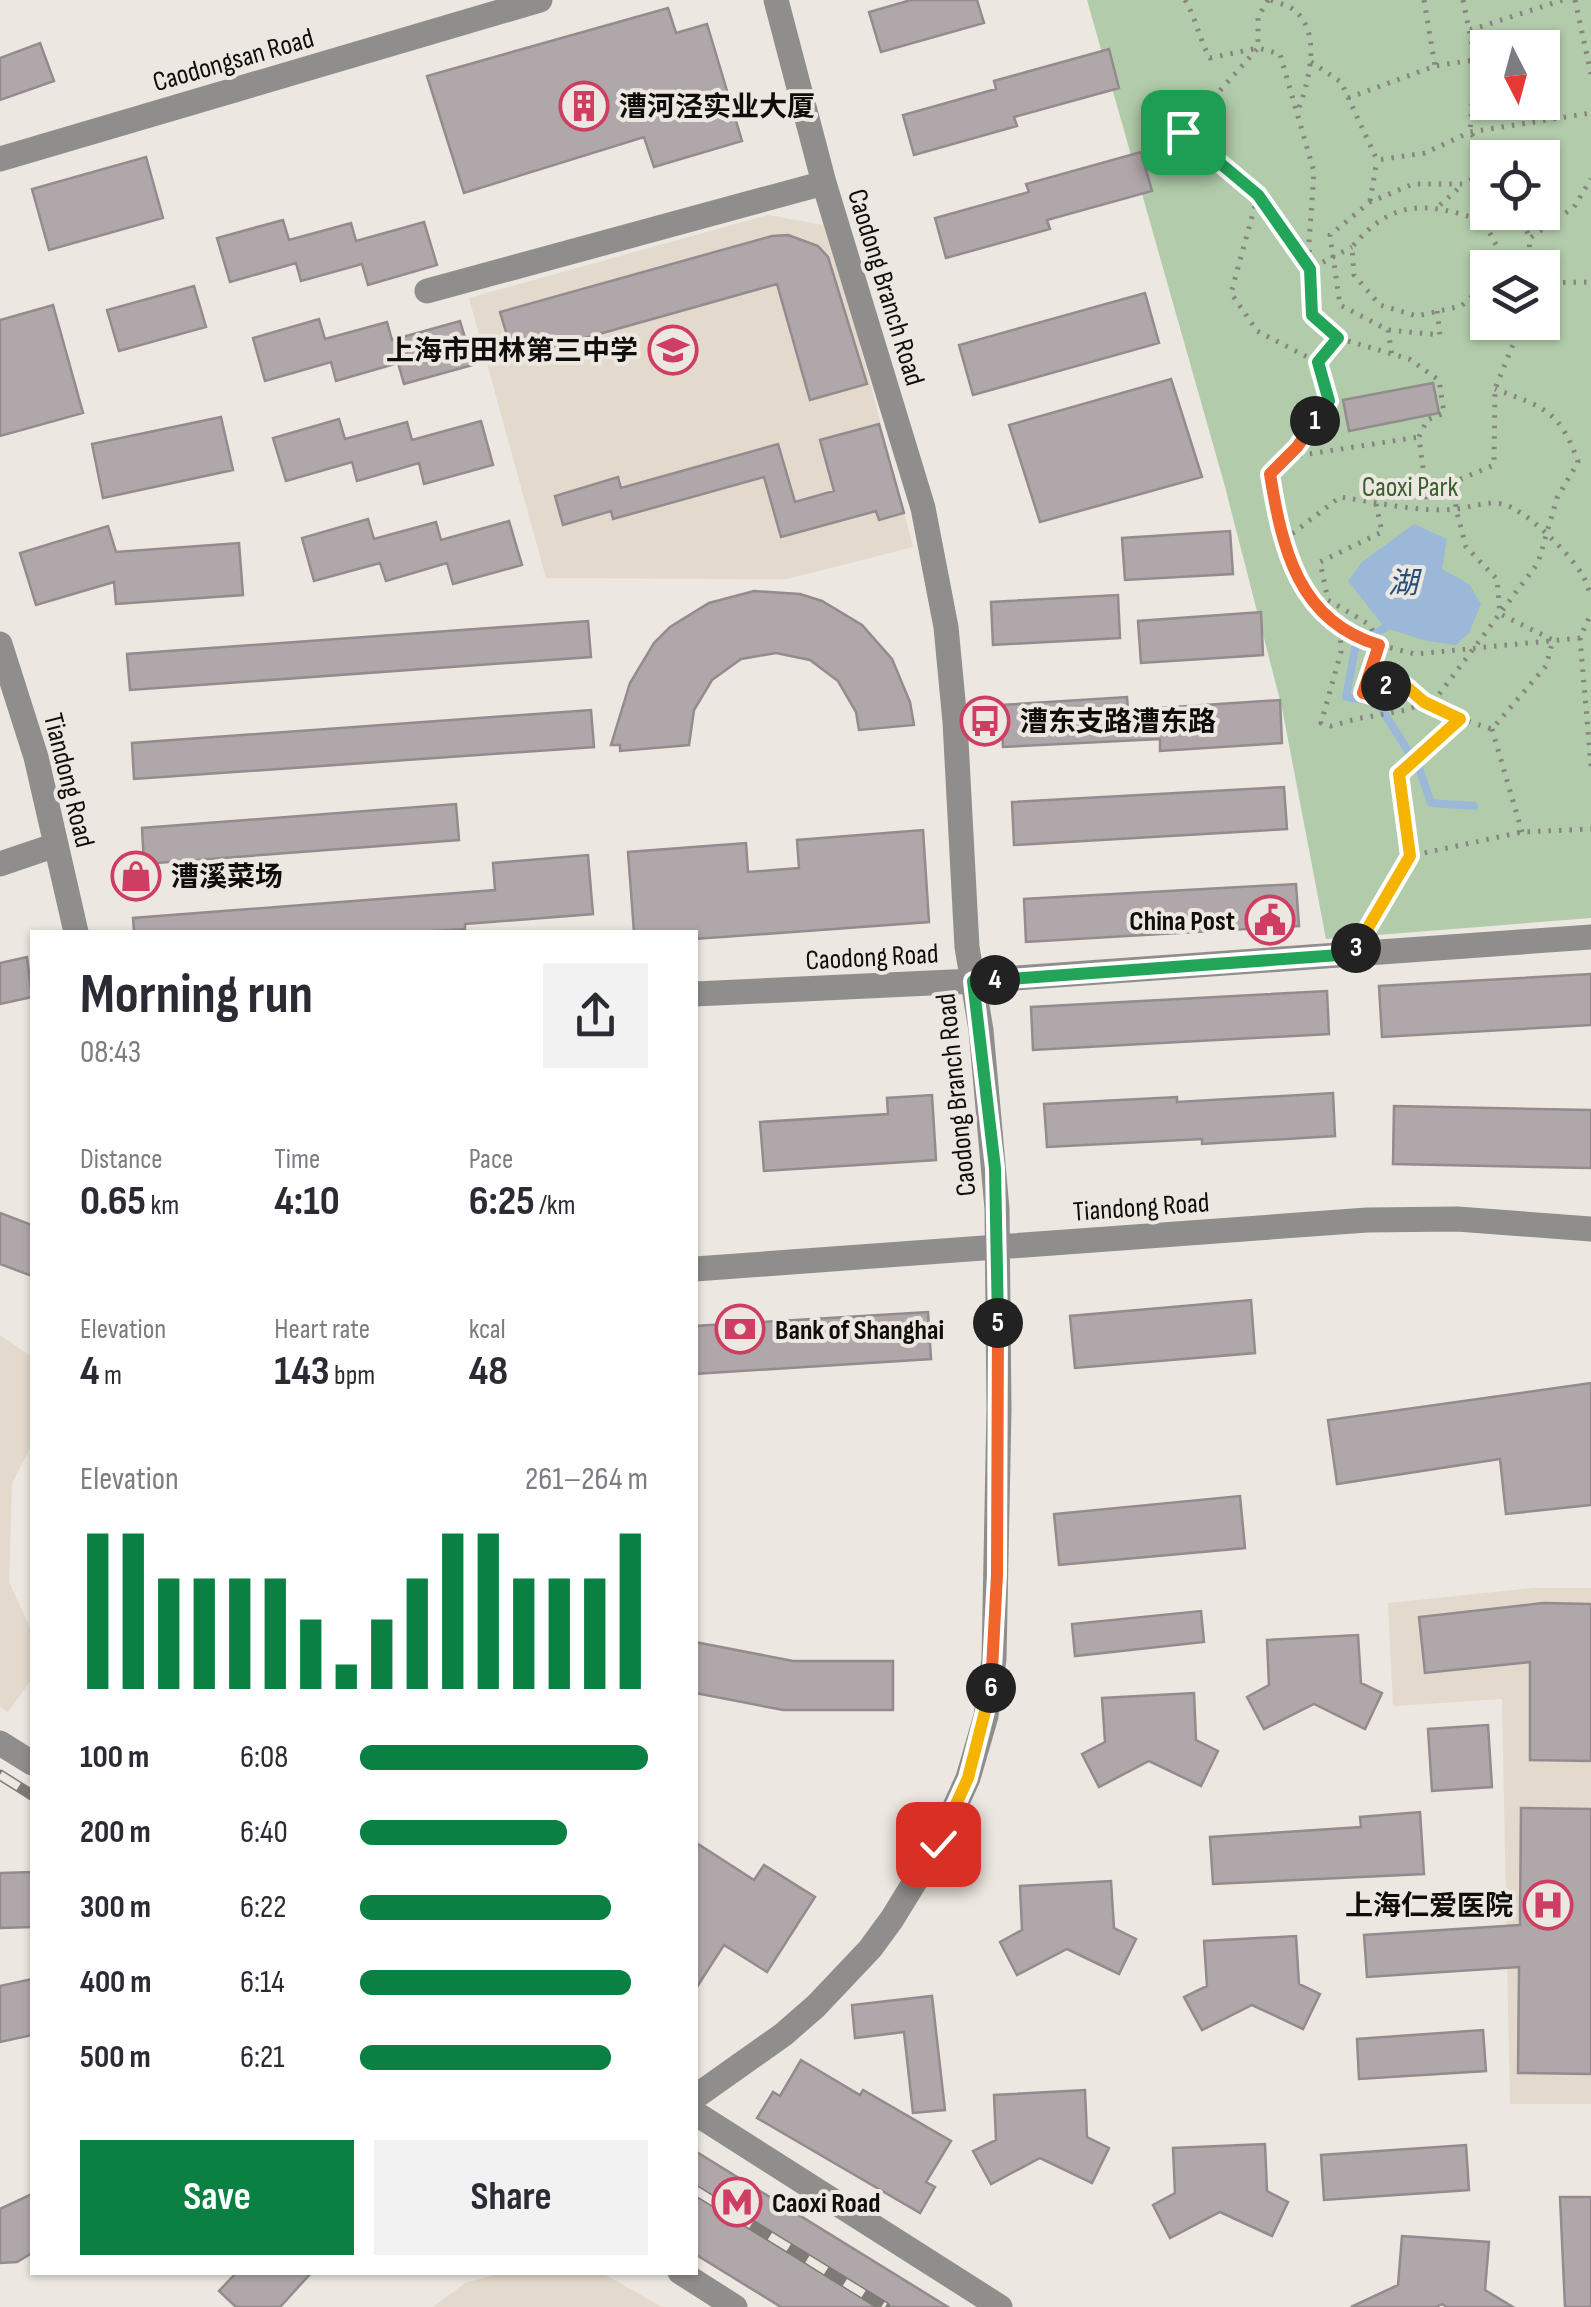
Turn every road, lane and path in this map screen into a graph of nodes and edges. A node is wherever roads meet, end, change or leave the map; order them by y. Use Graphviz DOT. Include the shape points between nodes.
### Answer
graph roads {
  1 [pos="540,0"];
  2 [pos="776,0"];
  3 [pos="1184,0"];
  4 [pos="1269,0"];
  5 [pos="1424,0"];
  6 [pos="1464,0"];
  7 [pos="1563,0"];
  8 [pos="1576,0"];
  9 [pos="1469,30"];
  10 [pos="1470,35"];
  11 [pos="1258,48"];
  12 [pos="1470,61"];
  13 [pos="1311,62"];
  14 [pos="1436,66"];
  15 [pos="1591,74"];
  16 [pos="1348,98"];
  17 [pos="1298,111"];
  18 [pos="1591,112"];
  19 [pos="1471,120"];
  20 [pos="1470,132"];
  21 [pos="1476,140"];
  22 [pos="0,158"];
  23 [pos="1377,160"];
  24 [pos="1470,180"];
  25 [pos="1591,180"];
  26 [pos="824,183"];
  27 [pos="1464,184"];
  28 [pos="1258,195"];
  29 [pos="1370,202"];
  30 [pos="1439,206"];
  31 [pos="1526,230"];
  32 [pos="1530,238"];
  33 [pos="1352,248"];
  34 [pos="1498,250"];
  35 [pos="1529,250"];
  36 [pos="1332,258"];
  37 [pos="1310,269"];
  38 [pos="1560,282"];
  39 [pos="1591,282"];
  40 [pos="427,291"];
  41 [pos="1470,298"];
  42 [pos="1437,311"];
  43 [pos="1388,330"];
  44 [pos="1338,338"];
  45 [pos="1515,340"];
  46 [pos="1392,354"];
  47 [pos="1318,362"];
  48 [pos="1495,389"];
  49 [pos="1419,437"];
  50 [pos="1288,457"];
  51 [pos="1376,504"];
  52 [pos="1428,507"];
  53 [pos="1456,509"];
  54 [pos="1548,535"];
  55 [pos="1284,540"];
  56 [pos="1591,598"];
  57 [pos="1500,614"];
  58 [pos="1591,614"];
  59 [pos="1343,630"];
  60 [pos="1580,638"];
  61 [pos="1553,640"];
  62 [pos="0,644"];
  63 [pos="1378,644"];
  64 [pos="1473,648"];
  65 [pos="1424,702"];
  66 [pos="1460,719"];
  67 [pos="1492,729"];
  68 [pos="1591,766"];
  69 [pos="1591,829"];
  70 [pos="1522,832"];
  71 [pos="56,845"];
  72 [pos="1410,856"];
  73 [pos="0,864"];
  74 [pos="76,930"];
  75 [pos="1591,938"];
  76 [pos="1353,954"];
  77 [pos="973,981"];
  78 [pos="698,994"];
  79 [pos="1591,1229"];
  80 [pos="997,1246"];
  81 [pos="698,1269"];
  82 [pos="0,1743"];
  83 [pos="30,1762"];
  84 [pos="698,2095"];
  85 [pos="698,2115"];
  86 [pos="685,2275"];
  87 [pos="735,2307"];
  88 [pos="1000,2307"];
  1 -- 22 [label="street, Caodongsan Road"];
  2 -- 26 [label="street, Caodong Branch Road"];
  3 -- 11 [label="path" via="1210,58"];
  4 -- 11 [label="path" via="1258,17"];
  4 -- 13 [label="path" via="1295,10"];
  5 -- 14 [label="path"];
  6 -- 9 [label="path"];
  7 -- 9 [label="path"];
  8 -- 15 [label="path"];
  9 -- 10 [label="path"];
  11 -- 17 [label="path" via="1280,54"];
  11 -- 28 [label="path" via="1183,132"];
  12 -- 14 [label="path"];
  13 -- 16 [label="path" via="1341,82"];
  13 -- 17 [label="path"];
  14 -- 16 [label="path"];
  16 -- 23 [label="path"];
  17 -- 37 [label="path" via="1314,172"];
  18 -- 20 [label="path"];
  19 -- 20 [label="path"];
  20 -- 21 [label="path"];
  20 -- 23 [label="path" via="1426,153"];
  23 -- 29 [label="path"];
  24 -- 27 [label="path"];
  25 -- 32 [label="path" via="1574,207"];
  26 -- 40 [label="street"];
  26 -- 77 [label="street, Caodong Branch Road" via="934,553 946,627"];
  27 -- 29 [label="path" via="1413,184"];
  27 -- 30 [label="path"];
  28 -- 37 [label="path"];
  28 -- 47 [label="path" via="1231,294 1257,330"];
  29 -- 36 [label="path" via="1330,236"];
  30 -- 33 [label="path" via="1396,212 1368,228"];
  30 -- 34 [label="path" via="1482,222"];
  31 -- 32 [label="path"];
  32 -- 35 [label="path"];
  33 -- 36 [label="path"];
  33 -- 42 [label="path" via="1354,275 1380,306 1417,316"];
  36 -- 37 [label="path"];
  36 -- 43 [label="path" via="1340,305"];
  37 -- 44 [label="path" via="1312,315"];
  38 -- 39 [label="path"];
  41 -- 42 [label="path"];
  42 -- 43 [label="path" via="1440,335"];
  43 -- 46 [label="path"];
  44 -- 46 [label="path"];
  44 -- 47 [label="path"];
  45 -- 48 [label="path"];
  46 -- 49 [label="path" via="1440,380 1444,413 1426,420"];
  47 -- 50 [label="path" via="1329,401"];
  48 -- 53 [label="path" via="1494,465 1454,482"];
  48 -- 54 [label="path" via="1544,407 1573,447 1578,462 1557,498"];
  49 -- 50 [label="path"];
  49 -- 52 [label="path"];
  50 -- 55 [label="path" via="1270,474"];
  51 -- 52 [label="path"];
  51 -- 55 [label="path" via="1340,497"];
  51 -- 63 [label="path" via="1382,532 1320,562 1328,600 1370,625"];
  52 -- 53 [label="path"];
  53 -- 54 [label="path" via="1506,505"];
  53 -- 57 [label="path" via="1466,547 1498,579"];
  54 -- 56 [label="path" via="1584,577"];
  54 -- 57 [label="path" via="1538,563"];
  55 -- 59 [label="path" via="1312,601"];
  57 -- 61 [label="path"];
  57 -- 64 [label="path"];
  58 -- 60 [label="path"];
  59 -- 63 [label="path"];
  59 -- 65 [label="path" via="1321,723"];
  60 -- 61 [label="path"];
  60 -- 68 [label="path"];
  61 -- 64 [label="path"];
  61 -- 67 [label="path" via="1546,666"];
  62 -- 71 [label="street, Tiandong Road"];
  63 -- 64 [label="path" via="1415,654"];
  63 -- 65 [label="path" via="1363,693 1377,697 1393,675"];
  64 -- 65 [label="path" via="1437,696"];
  65 -- 66 [label="path"];
  66 -- 67 [label="path"];
  66 -- 72 [label="path" via="1399,774"];
  67 -- 70 [label="path"];
  69 -- 70 [label="path"];
  70 -- 72 [label="path"];
  71 -- 73 [label="street"];
  71 -- 74 [label="street, Tiandong Road"];
  72 -- 76 [label="path"];
  75 -- 76 [label="street, Caodong Road"];
  76 -- 77 [label="street, Caodong Road"];
  77 -- 78 [label="street, Caodong Road"];
  77 -- 80 [label="street, Caodong Branch Road" via="995,1168"];
  79 -- 80 [label="street, Tiandong Road" via="1456,1218 1367,1220"];
  80 -- 81 [label="street, Tiandong Road"];
  80 -- 84 [label="street, Caodong Branch Road" via="994,1659 968,1778 938,1844 870,1950 784,2034"];
  82 -- 83 [label="street"];
  85 -- 88 [label="street"];
  86 -- 87 [label="street"];
}
